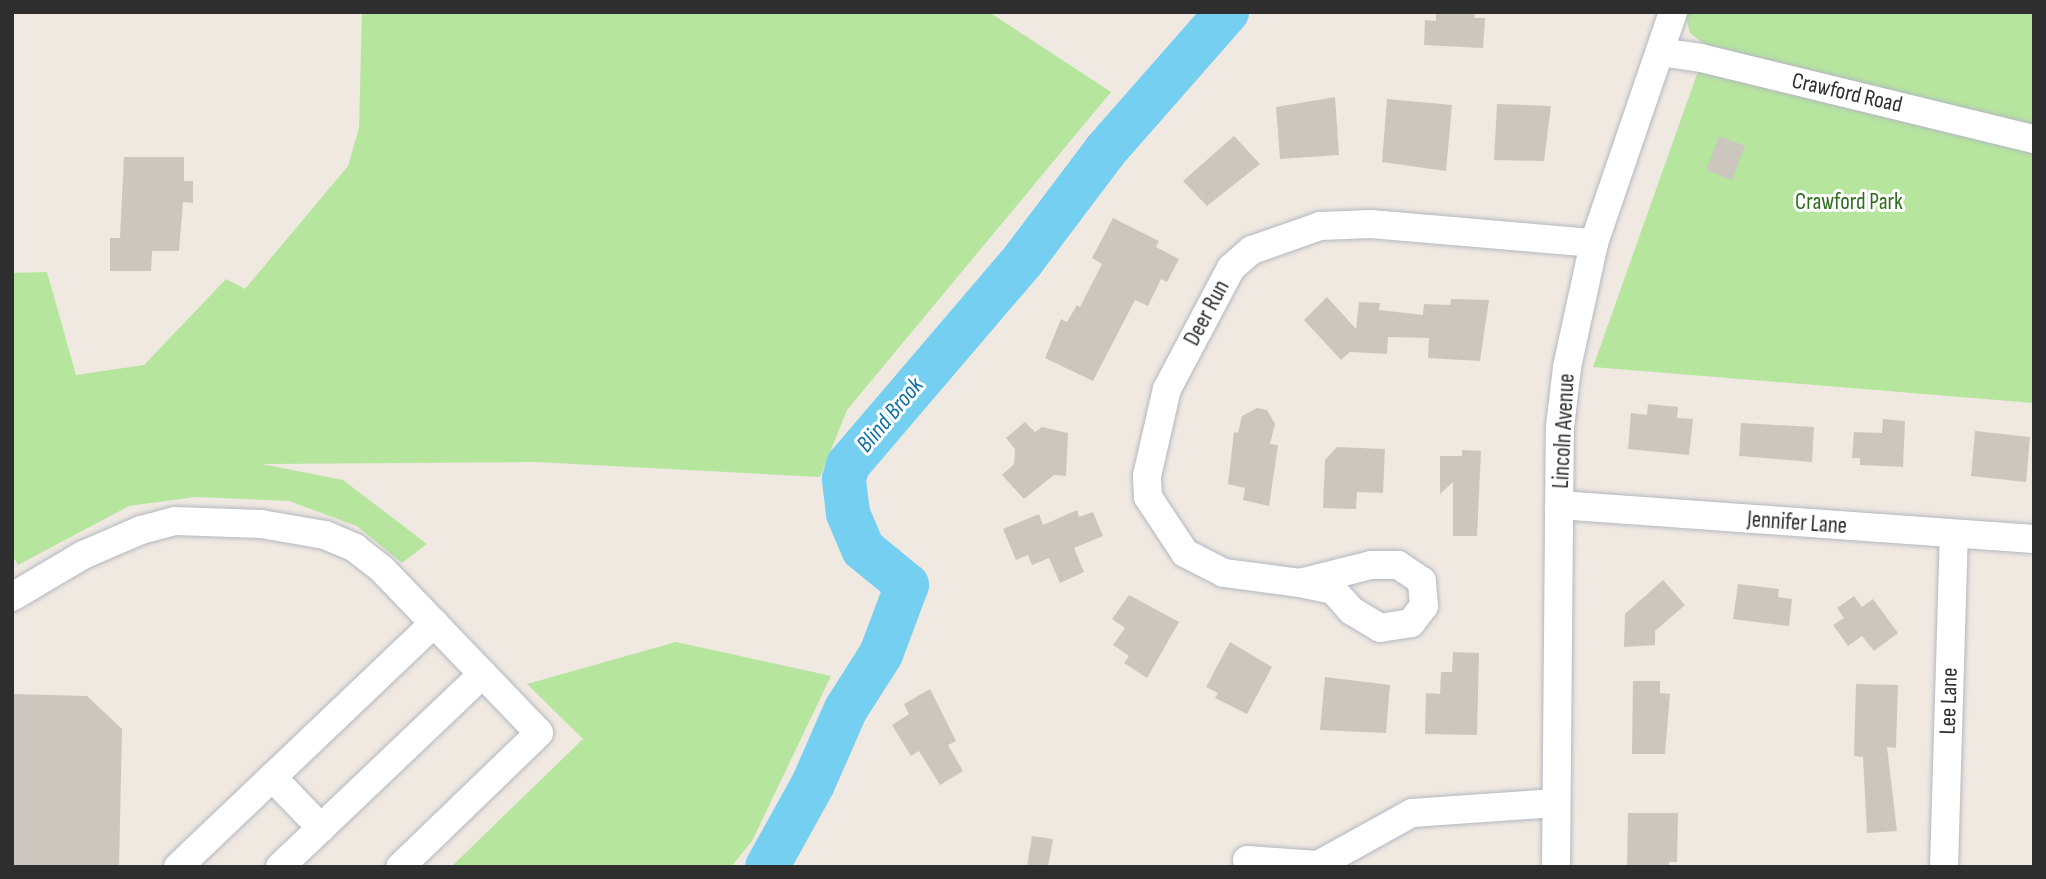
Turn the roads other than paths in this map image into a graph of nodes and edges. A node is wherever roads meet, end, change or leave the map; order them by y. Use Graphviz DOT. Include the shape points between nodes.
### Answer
graph roads {
  1 [pos="1674,12"];
  2 [pos="1660,52"];
  3 [pos="2034,139"];
  4 [pos="1594,243"];
  5 [pos="1559,505"];
  6 [pos="1954,535"];
  7 [pos="2034,539"];
  8 [pos="1300,583"];
  9 [pos="12,597"];
  10 [pos="434,623"];
  11 [pos="483,674"];
  12 [pos="272,777"];
  13 [pos="1556,803"];
  14 [pos="321,828"];
  15 [pos="1247,860"];
  16 [pos="178,867"];
  17 [pos="280,867"];
  18 [pos="400,867"];
  19 [pos="1556,867"];
  20 [pos="1944,867"];
  1 -- 2 [label="street, Lincoln Avenue"];
  2 -- 3 [label="street, Crawford Road"];
  2 -- 4 [label="street, Lincoln Avenue"];
  4 -- 5 [label="street, Lincoln Avenue" via="1567,367"];
  4 -- 8 [label="street, Deer Run" via="1371,224 1320,226 1252,250 1231,268 1167,389 1149,464 1148,497 1185,552 1224,573"];
  5 -- 6 [label="street, Jennifer Lane"];
  5 -- 13 [label="street, Lincoln Avenue"];
  6 -- 7 [label="street, Jennifer Lane"];
  6 -- 20 [label="street, Lee Lane"];
  9 -- 10 [label="street" via="83,555 141,530 175,521 217,519 325,535 355,548"];
  10 -- 11 [label="street"];
  10 -- 12 [label="street"];
  11 -- 14 [label="street"];
  11 -- 18 [label="street" via="539,733"];
  12 -- 14 [label="street"];
  12 -- 16 [label="street"];
  13 -- 15 [label="street" via="1412,813 1318,865"];
  13 -- 19 [label="street, Lincoln Avenue"];
  14 -- 17 [label="street"];
}
